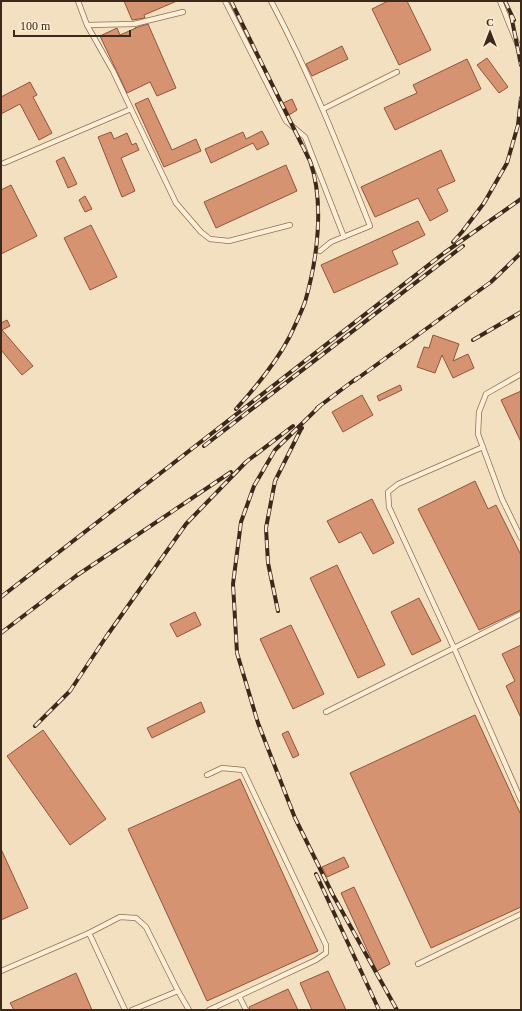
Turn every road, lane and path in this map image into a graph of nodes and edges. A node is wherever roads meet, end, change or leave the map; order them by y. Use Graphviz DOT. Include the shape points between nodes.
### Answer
graph roads {
  1 [pos="78,1"];
  2 [pos="225,1"];
  3 [pos="271,1"];
  4 [pos="500,1"];
  5 [pos="183,12"];
  6 [pos="87,25"];
  7 [pos="521,53"];
  8 [pos="396,72"];
  9 [pos="131,109"];
  10 [pos="323,109"];
  11 [pos="4,163"];
  12 [pos="290,225"];
  13 [pos="344,237"];
  14 [pos="320,251"];
  15 [pos="521,374"];
  16 [pos="483,447"];
  17 [pos="521,538"];
  18 [pos="521,614"];
  19 [pos="454,648"];
  20 [pos="326,712"];
  21 [pos="207,775"];
  22 [pos="521,800"];
  23 [pos="521,914"];
  24 [pos="89,932"];
  25 [pos="418,964"];
  26 [pos="1,971"];
  27 [pos="178,992"];
  28 [pos="239,996"];
  29 [pos="125,1010"];
  30 [pos="132,1010"];
  31 [pos="189,1010"];
  32 [pos="210,1010"];
  33 [pos="246,1010"];
  1 -- 6 [label="lane"];
  2 -- 13 [label="lane" via="286,120 305,137"];
  3 -- 10 [label="lane"];
  4 -- 7 [label="lane"];
  5 -- 6 [label="lane" via="134,24"];
  6 -- 9 [label="lane"];
  8 -- 10 [label="lane"];
  9 -- 11 [label="lane"];
  9 -- 12 [label="lane" via="176,203 210,239 229,241"];
  10 -- 13 [label="lane" via="370,226"];
  13 -- 14 [label="lane" via="331,242"];
  15 -- 16 [label="lane" via="486,394 479,412 478,434"];
  16 -- 17 [label="lane" via="502,499"];
  16 -- 19 [label="lane" via="398,484 388,492 390,507"];
  18 -- 19 [label="lane"];
  19 -- 20 [label="lane"];
  19 -- 22 [label="lane"];
  21 -- 28 [label="lane" via="222,768 243,770 326,945 326,953 316,960"];
  23 -- 25 [label="lane"];
  24 -- 26 [label="lane"];
  24 -- 27 [label="lane" via="120,917 136,918 146,927"];
  24 -- 29 [label="lane"];
  27 -- 30 [label="lane"];
  27 -- 31 [label="lane"];
  28 -- 32 [label="lane"];
  28 -- 33 [label="lane"];
}
